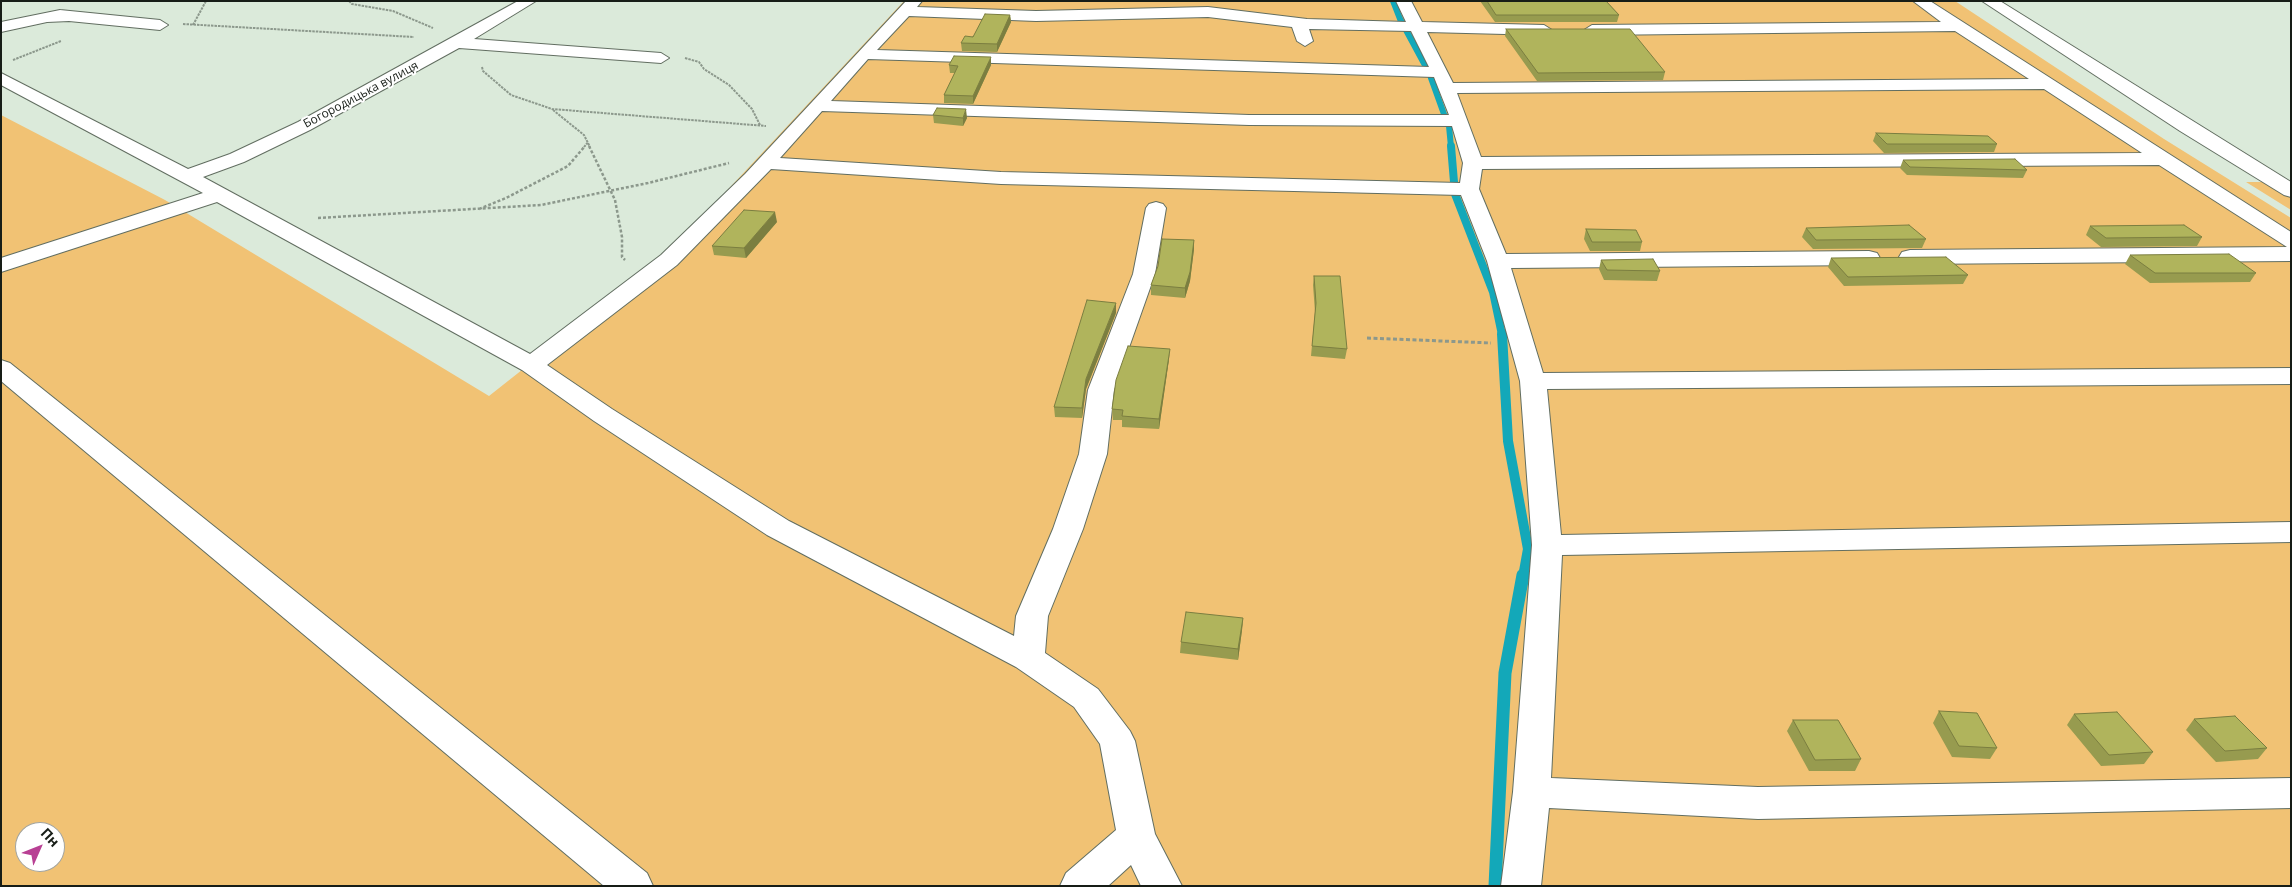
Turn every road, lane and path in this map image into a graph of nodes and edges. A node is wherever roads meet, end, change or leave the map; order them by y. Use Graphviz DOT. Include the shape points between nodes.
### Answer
graph roads {
  1 [pos="206,1"];
  2 [pos="349,1"];
  3 [pos="529,1"];
  4 [pos="1920,1"];
  5 [pos="1989,1"];
  6 [pos="95,4"];
  7 [pos="903,8"];
  8 [pos="43,18"];
  9 [pos="1407,20"];
  10 [pos="1307,24"];
  11 [pos="160,25"];
  12 [pos="193,25"];
  13 [pos="1956,26"];
  14 [pos="1,28"];
  15 [pos="463,39"];
  16 [pos="1306,41"];
  17 [pos="864,54"];
  18 [pos="662,58"];
  19 [pos="1,78"];
  20 [pos="1444,80"];
  21 [pos="2046,84"];
  22 [pos="817,106"];
  23 [pos="552,109"];
  24 [pos="1460,121"];
  25 [pos="760,125"];
  26 [pos="796,128"];
  27 [pos="588,142"];
  28 [pos="771,157"];
  29 [pos="2165,159"];
  30 [pos="187,176"];
  31 [pos="1463,182"];
  32 [pos="611,190"];
  33 [pos="2291,191"];
  34 [pos="218,194"];
  35 [pos="1156,208"];
  36 [pos="476,210"];
  37 [pos="267,222"];
  38 [pos="2291,242"];
  39 [pos="2291,254"];
  40 [pos="1498,261"];
  41 [pos="628,262"];
  42 [pos="1,265"];
  43 [pos="1366,338"];
  44 [pos="1491,343"];
  45 [pos="531,365"];
  46 [pos="1,368"];
  47 [pos="2291,376"];
  48 [pos="1533,381"];
  49 [pos="2291,532"];
  50 [pos="1548,545"];
  51 [pos="1028,658"];
  52 [pos="1532,792"];
  53 [pos="2291,793"];
  54 [pos="1136,836"];
  55 [pos="633,886"];
  56 [pos="1080,886"];
  57 [pos="1162,886"];
  58 [pos="1521,886"];
  1 -- 12 [label="path"];
  2 -- 15 [label="path" via="393,11"];
  3 -- 15 [label="street, Богородицька вулиця"];
  4 -- 13 [label="street"];
  5 -- 33 [label="street"];
  6 -- 8 [label="street"];
  7 -- 10 [label="street" via="1036,16 1208,12"];
  7 -- 17 [label="street"];
  8 -- 11 [label="street" via="84,17"];
  8 -- 14 [label="street"];
  9 -- 10 [label="street"];
  9 -- 13 [label="street" via="1568,30"];
  9 -- 20 [label="street"];
  10 -- 16 [label="street" via="1300,27"];
  11 -- 12 [label="path"];
  12 -- 15 [label="path" via="395,38"];
  13 -- 21 [label="street"];
  15 -- 18 [label="street"];
  15 -- 23 [label="path" via="483,71 511,95"];
  15 -- 30 [label="street, Богородицька вулиця" via="304,126 237,158"];
  17 -- 20 [label="street"];
  17 -- 22 [label="street"];
  18 -- 25 [label="path" via="686,58 699,62 704,69 730,85 752,109"];
  19 -- 30 [label="street"];
  20 -- 21 [label="street"];
  20 -- 24 [label="street"];
  21 -- 29 [label="street"];
  22 -- 24 [label="street" via="1249,120"];
  22 -- 26 [label="street"];
  23 -- 25 [label="path"];
  23 -- 27 [label="path"];
  24 -- 31 [label="street"];
  25 -- 26 [label="path"];
  25 -- 28 [label="path"];
  26 -- 28 [label="street"];
  27 -- 32 [label="path"];
  27 -- 36 [label="path" via="568,166"];
  28 -- 31 [label="street" via="1001,178"];
  28 -- 32 [label="path"];
  28 -- 45 [label="street" via="668,260"];
  29 -- 31 [label="street"];
  29 -- 38 [label="street"];
  30 -- 34 [label="street"];
  31 -- 40 [label="street"];
  32 -- 36 [label="path" via="541,205"];
  32 -- 41 [label="path" via="622,237 622,257"];
  34 -- 37 [label="street"];
  34 -- 42 [label="street"];
  35 -- 51 [label="street" via="1144,274 1101,390 1093,454 1068,529 1032,616"];
  36 -- 37 [label="path" via="362,214"];
  37 -- 45 [label="street"];
  39 -- 40 [label="street"];
  40 -- 48 [label="street"];
  43 -- 44 [label="path"];
  45 -- 51 [label="street" via="778,528"];
  46 -- 55 [label="street"];
  47 -- 48 [label="street"];
  48 -- 50 [label="street"];
  49 -- 50 [label="street"];
  50 -- 52 [label="street"];
  51 -- 54 [label="street" via="1086,698 1118,740"];
  52 -- 53 [label="street" via="1758,803"];
  52 -- 58 [label="street"];
  54 -- 56 [label="street"];
  54 -- 57 [label="street"];
}
